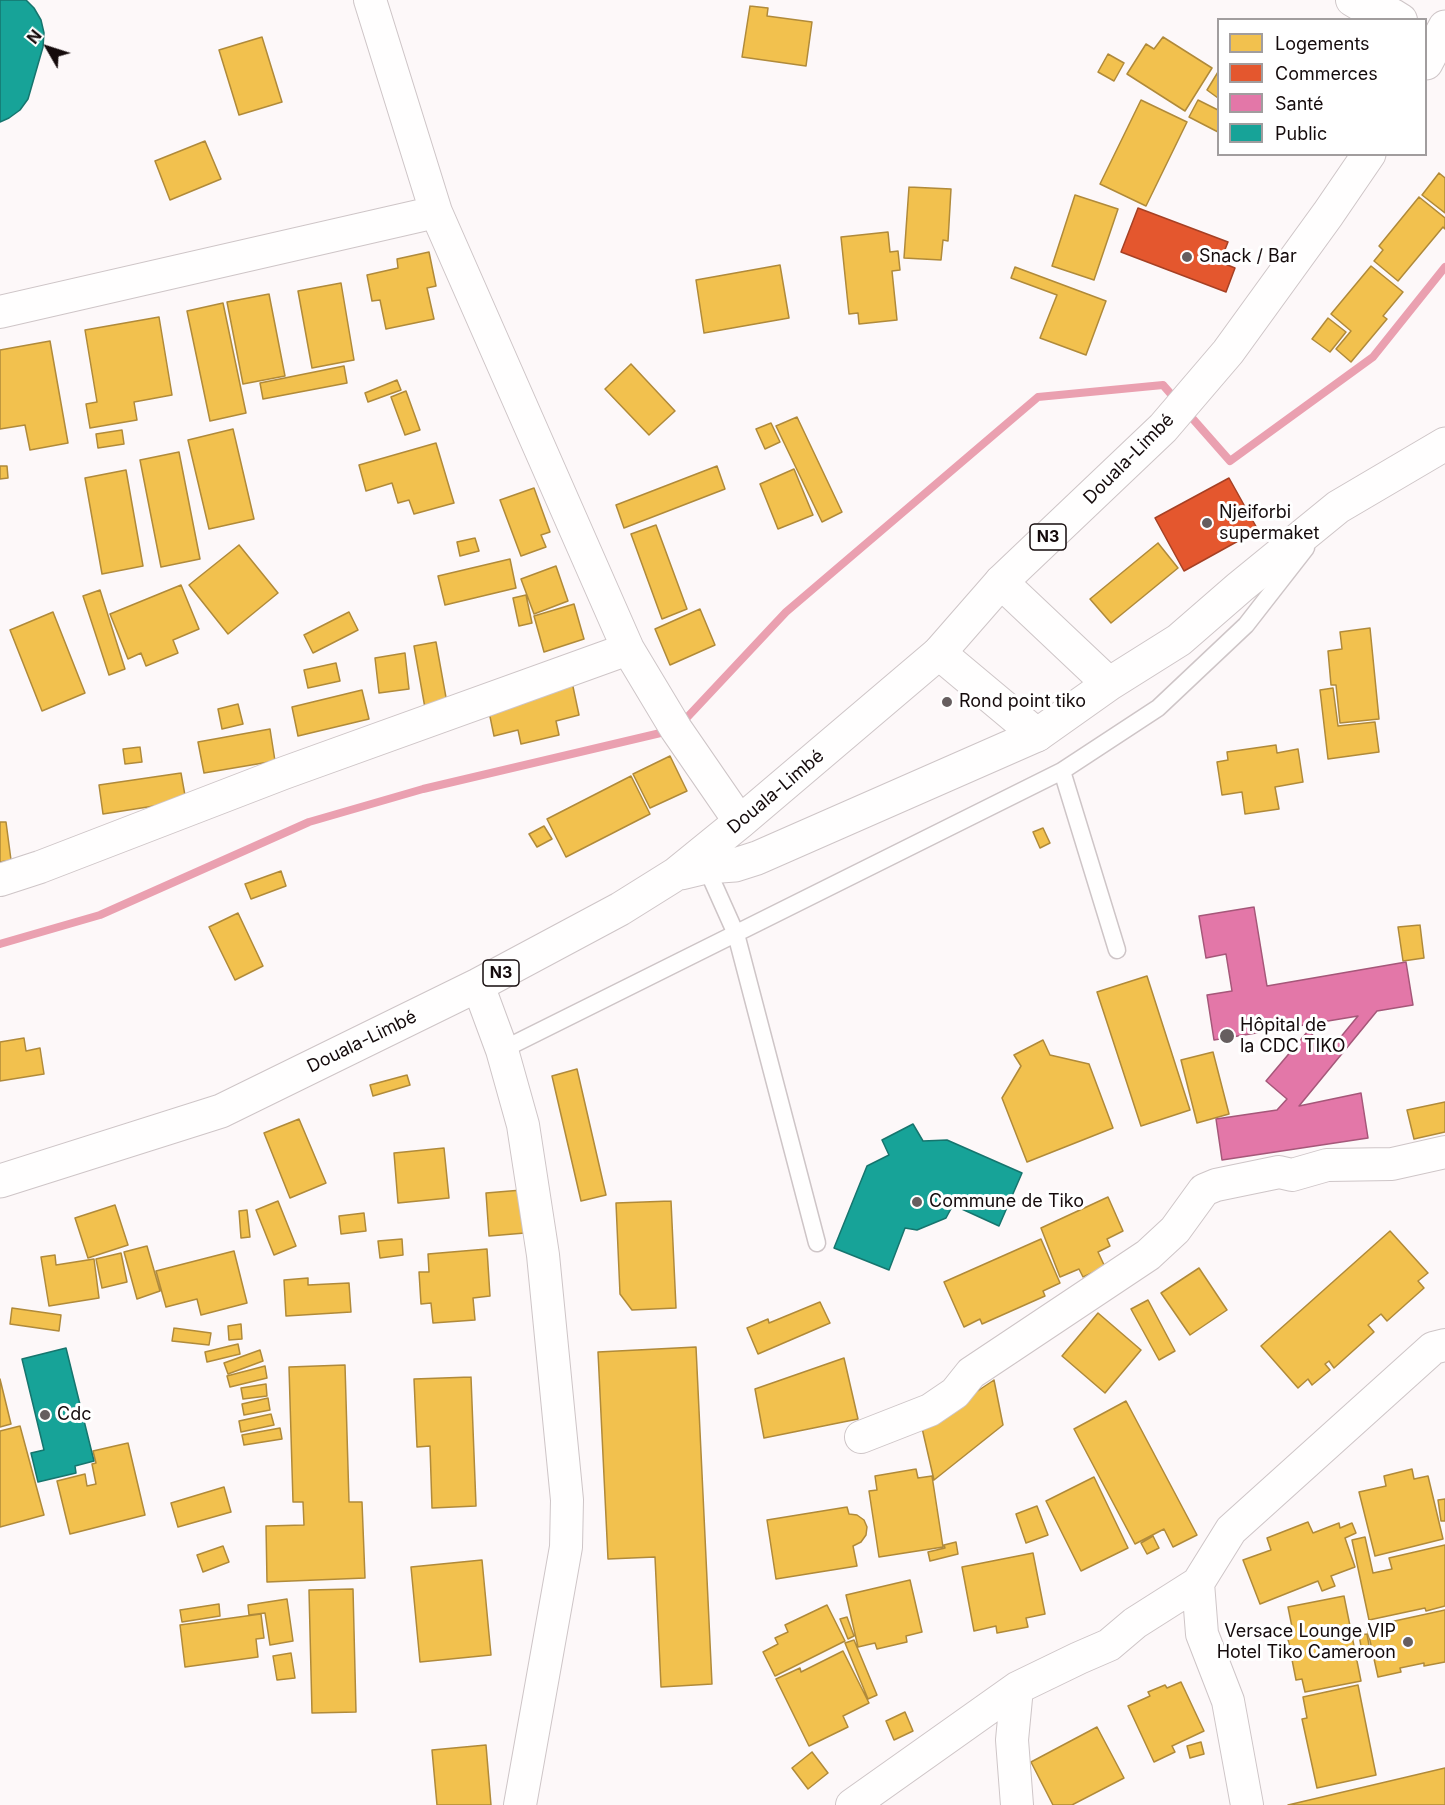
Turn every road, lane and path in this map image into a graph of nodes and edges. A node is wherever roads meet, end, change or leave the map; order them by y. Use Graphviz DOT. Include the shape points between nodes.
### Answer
graph roads {
  1 [pos="370,0"];
  2 [pos="1352,0"];
  3 [pos="1398,18"];
  4 [pos="1368,156"];
  5 [pos="436,212"];
  6 [pos="0,312"];
  7 [pos="1445,444"];
  8 [pos="1338,507"];
  9 [pos="1001,582"];
  10 [pos="628,649"];
  11 [pos="939,653"];
  12 [pos="1109,684"];
  13 [pos="1037,735"];
  14 [pos="1062,771"];
  15 [pos="740,822"];
  16 [pos="691,871"];
  17 [pos="0,880"];
  18 [pos="736,934"];
  19 [pos="1117,950"];
  20 [pos="478,985"];
  21 [pos="502,1050"];
  22 [pos="1445,1152"];
  23 [pos="0,1181"];
  24 [pos="817,1243"];
  25 [pos="1445,1345"];
  26 [pos="861,1437"];
  27 [pos="1198,1583"];
  28 [pos="1017,1688"];
  29 [pos="520,1805"];
  30 [pos="852,1805"];
  31 [pos="1017,1805"];
  32 [pos="1247,1805"];
  1 -- 5 [label="street"];
  2 -- 3 [label="street"];
  4 -- 9 [label="main road, Douala-Limbé / N3" via="1228,351 1163,428"];
  5 -- 6 [label="street"];
  5 -- 10 [label="street"];
  7 -- 8 [label="main road"];
  8 -- 12 [label="main road" via="1179,640"];
  8 -- 14 [label="lane" via="1246,625 1158,708"];
  9 -- 11 [label="main road, Douala-Limbé / N3"];
  9 -- 12 [label="main road"];
  10 -- 15 [label="street" via="676,729"];
  10 -- 17 [label="street"];
  11 -- 13 [label="main road"];
  11 -- 15 [label="main road, Douala-Limbé / N3"];
  12 -- 13 [label="main road"];
  13 -- 16 [label="main road" via="757,858"];
  14 -- 18 [label="lane"];
  14 -- 19 [label="lane"];
  15 -- 16 [label="main road, Douala-Limbé / N3"];
  16 -- 18 [label="lane"];
  16 -- 20 [label="main road, Douala-Limbé / N3"];
  18 -- 21 [label="lane"];
  18 -- 24 [label="lane"];
  20 -- 21 [label="street"];
  20 -- 23 [label="main road, Douala-Limbé / N3" via="222,1111"];
  21 -- 29 [label="street" via="523,1125 543,1255 567,1500 566,1547"];
  22 -- 26 [label="street" via="1392,1164 1328,1165 1292,1175 1279,1172 1204,1190 1175,1230 1148,1255 971,1373 955,1393 930,1410"];
  25 -- 27 [label="street" via="1433,1348 1231,1530"];
  27 -- 28 [label="street" via="1135,1623 1109,1646"];
  27 -- 32 [label="street" via="1202,1634 1228,1701"];
  28 -- 30 [label="street"];
  28 -- 31 [label="street" via="1012,1740"];
}
